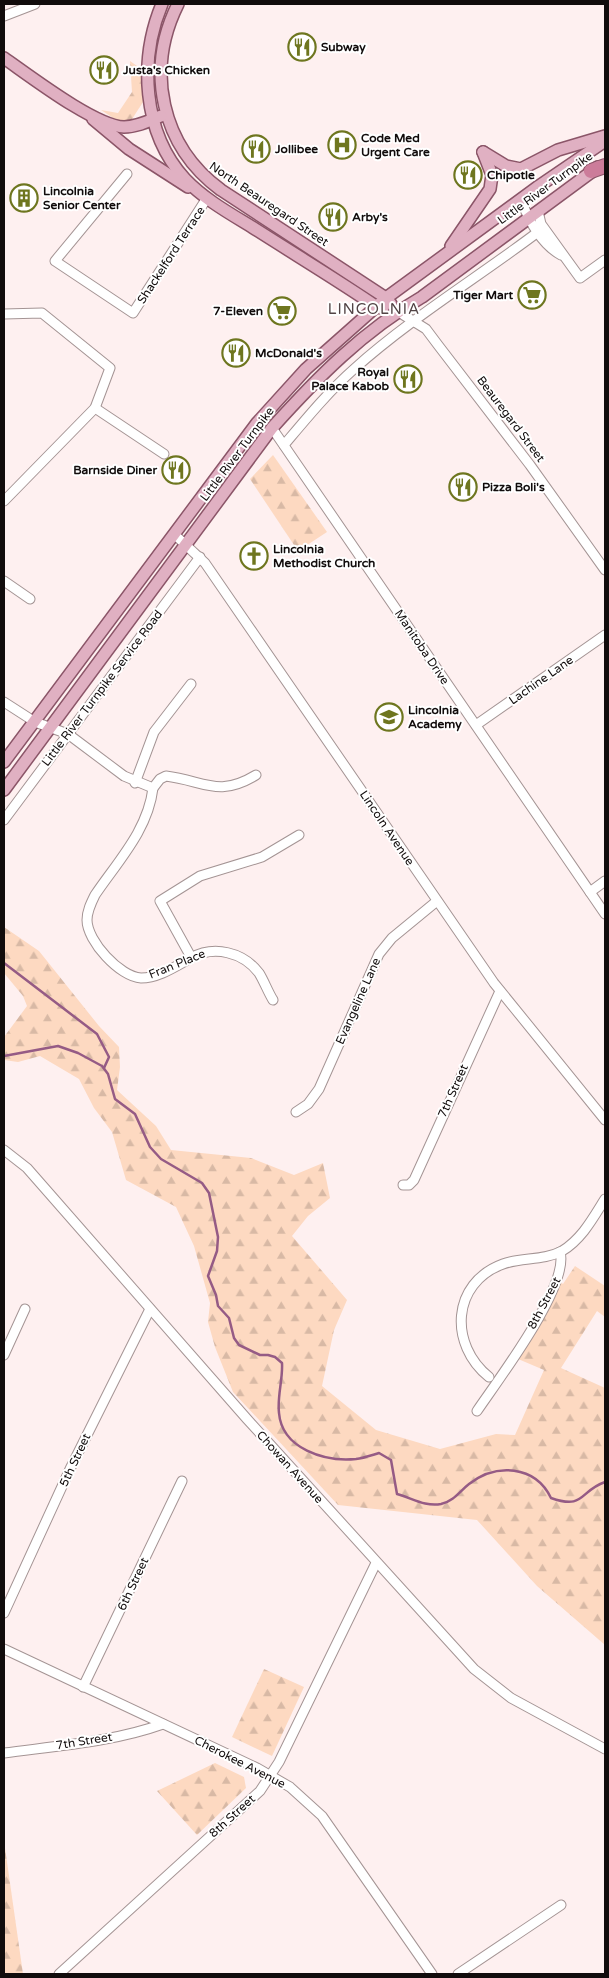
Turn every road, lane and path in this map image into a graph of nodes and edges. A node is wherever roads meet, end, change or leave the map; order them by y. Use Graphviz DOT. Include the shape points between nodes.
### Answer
graph roads {
  1 [pos="36,4"];
  2 [pos="162,4"];
  3 [pos="178,4"];
  4 [pos="4,16"];
  5 [pos="4,58"];
  6 [pos="87,112"];
  7 [pos="168,114"];
  8 [pos="154,119"];
  9 [pos="605,136"];
  10 [pos="605,141"];
  11 [pos="605,162"];
  12 [pos="605,166"];
  13 [pos="591,172"];
  14 [pos="128,174"];
  15 [pos="207,198"];
  16 [pos="521,200"];
  17 [pos="533,214"];
  18 [pos="538,232"];
  19 [pos="562,255"];
  20 [pos="442,258"];
  21 [pos="605,260"];
  22 [pos="386,298"];
  23 [pos="377,307"];
  24 [pos="397,311"];
  25 [pos="4,314"];
  26 [pos="414,322"];
  27 [pos="95,408"];
  28 [pos="272,428"];
  29 [pos="284,445"];
  30 [pos="164,454"];
  31 [pos="4,501"];
  32 [pos="174,534"];
  33 [pos="187,545"];
  34 [pos="200,557"];
  35 [pos="605,570"];
  36 [pos="4,581"];
  37 [pos="30,599"];
  38 [pos="605,636"];
  39 [pos="190,684"];
  40 [pos="4,702"];
  41 [pos="35,722"];
  42 [pos="476,725"];
  43 [pos="51,726"];
  44 [pos="68,734"];
  45 [pos="4,762"];
  46 [pos="256,775"];
  47 [pos="135,783"];
  48 [pos="153,788"];
  49 [pos="4,790"];
  50 [pos="4,820"];
  51 [pos="299,835"];
  52 [pos="605,881"];
  53 [pos="590,892"];
  54 [pos="437,901"];
  55 [pos="605,914"];
  56 [pos="191,957"];
  57 [pos="500,991"];
  58 [pos="273,1000"];
  59 [pos="296,1112"];
  60 [pos="605,1120"];
  61 [pos="4,1150"];
  62 [pos="403,1185"];
  63 [pos="605,1199"];
  64 [pos="560,1252"];
  65 [pos="25,1309"];
  66 [pos="150,1309"];
  67 [pos="4,1355"];
  68 [pos="489,1377"];
  69 [pos="477,1411"];
  70 [pos="182,1481"];
  71 [pos="376,1563"];
  72 [pos="4,1612"];
  73 [pos="4,1650"];
  74 [pos="83,1687"];
  75 [pos="163,1724"];
  76 [pos="605,1749"];
  77 [pos="4,1753"];
  78 [pos="271,1775"];
  79 [pos="561,1905"];
  80 [pos="59,1974"];
  81 [pos="432,1974"];
  82 [pos="458,1974"];
  1 -- 4 [label="street"];
  2 -- 8 [label="main road" via="152,32 146,68"];
  3 -- 7 [label="main road, North Beauregard Street" via="167,29 160,63"];
  5 -- 6 [label="main road"];
  6 -- 8 [label="main road" via="124,127"];
  6 -- 15 [label="main road" via="111,136"];
  7 -- 8 [label="main road"];
  7 -- 22 [label="main road, North Beauregard Street" via="181,148 202,176"];
  8 -- 15 [label="main road" via="174,163 186,180"];
  9 -- 20 [label="main road" via="558,150 521,169 506,166 483,152 492,175 490,188"];
  10 -- 16 [label="main road, Little River Turnpike"];
  11 -- 13 [label="main road, Little River Turnpike"];
  12 -- 13 [label="highway"];
  13 -- 17 [label="main road, Little River Turnpike"];
  14 -- 15 [label="street, Shackelford Terrace" via="55,261 133,313"];
  15 -- 23 [label="main road"];
  16 -- 17 [label="street"];
  16 -- 20 [label="main road, Little River Turnpike"];
  17 -- 18 [label="street"];
  17 -- 19 [label="street"];
  17 -- 24 [label="main road, Little River Turnpike" via="422,297"];
  18 -- 19 [label="street" via="552,250"];
  18 -- 26 [label="street"];
  19 -- 21 [label="street" via="580,278"];
  20 -- 22 [label="main road, Little River Turnpike"];
  22 -- 23 [label="main road, Little River Turnpike"];
  22 -- 24 [label="main road, North Beauregard Street"];
  23 -- 24 [label="main road, Beauregard Street"];
  23 -- 32 [label="main road, Little River Turnpike" via="287,388"];
  24 -- 26 [label="street, Beauregard Street"];
  24 -- 28 [label="main road, Little River Turnpike" via="336,361"];
  25 -- 27 [label="street" via="42,313 110,368"];
  26 -- 29 [label="street" via="355,368"];
  26 -- 35 [label="street, Beauregard Street" via="438,344"];
  27 -- 30 [label="street"];
  27 -- 31 [label="street"];
  28 -- 29 [label="street, Manitoba Drive"];
  28 -- 33 [label="main road, Little River Turnpike"];
  29 -- 42 [label="street, Manitoba Drive"];
  32 -- 33 [label="street, Lincoln Avenue"];
  32 -- 41 [label="main road, Little River Turnpike"];
  33 -- 34 [label="street, Lincoln Avenue"];
  33 -- 43 [label="main road, Little River Turnpike"];
  34 -- 44 [label="street, Little River Turnpike Service Road"];
  34 -- 54 [label="street, Lincoln Avenue"];
  36 -- 37 [label="street"];
  38 -- 42 [label="street, Lachine Lane"];
  39 -- 47 [label="street" via="154,732"];
  40 -- 41 [label="street"];
  41 -- 43 [label="street"];
  41 -- 45 [label="main road, Little River Turnpike"];
  42 -- 53 [label="street, Manitoba Drive"];
  43 -- 44 [label="street"];
  43 -- 49 [label="main road, Little River Turnpike"];
  44 -- 47 [label="street"];
  44 -- 50 [label="street, Little River Turnpike Service Road"];
  46 -- 48 [label="street" via="241,785 224,788 166,776"];
  47 -- 48 [label="street"];
  48 -- 56 [label="street, Fran Place" via="151,806 143,825 95,895 89,906 87,922 94,939 113,964 128,974 141,978 155,976"];
  51 -- 56 [label="street" via="262,857 200,876 160,901"];
  52 -- 53 [label="street"];
  53 -- 55 [label="street, Manitoba Drive"];
  54 -- 57 [label="street, Lincoln Avenue"];
  54 -- 59 [label="street, Evangeline Lane" via="392,938 379,954 319,1089 308,1104"];
  56 -- 58 [label="street, Fran Place" via="211,951 235,954 260,974"];
  57 -- 60 [label="street, Lincoln Avenue"];
  57 -- 62 [label="street, 7th Street" via="414,1180 410,1185"];
  61 -- 66 [label="street, Chowan Avenue" via="27,1168"];
  63 -- 64 [label="street" via="582,1233"];
  64 -- 68 [label="street" via="493,1268 469,1292 461,1314 462,1338 472,1361"];
  64 -- 69 [label="street, 8th Street" via="562,1266 556,1284 522,1344"];
  65 -- 67 [label="street"];
  66 -- 71 [label="street, Chowan Avenue"];
  66 -- 72 [label="street, 5th Street" via="70,1469"];
  70 -- 74 [label="street, 6th Street"];
  71 -- 76 [label="street, Chowan Avenue" via="493,1686 527,1708"];
  71 -- 78 [label="street, 8th Street"];
  73 -- 74 [label="street, Cherokee Avenue"];
  74 -- 75 [label="street, Cherokee Avenue"];
  75 -- 77 [label="street, 7th Street" via="114,1737"];
  75 -- 78 [label="street, Cherokee Avenue"];
  78 -- 80 [label="street, 8th Street" via="260,1791"];
  78 -- 81 [label="street, Cherokee Avenue" via="301,1796 328,1824"];
  79 -- 82 [label="street"];
}
